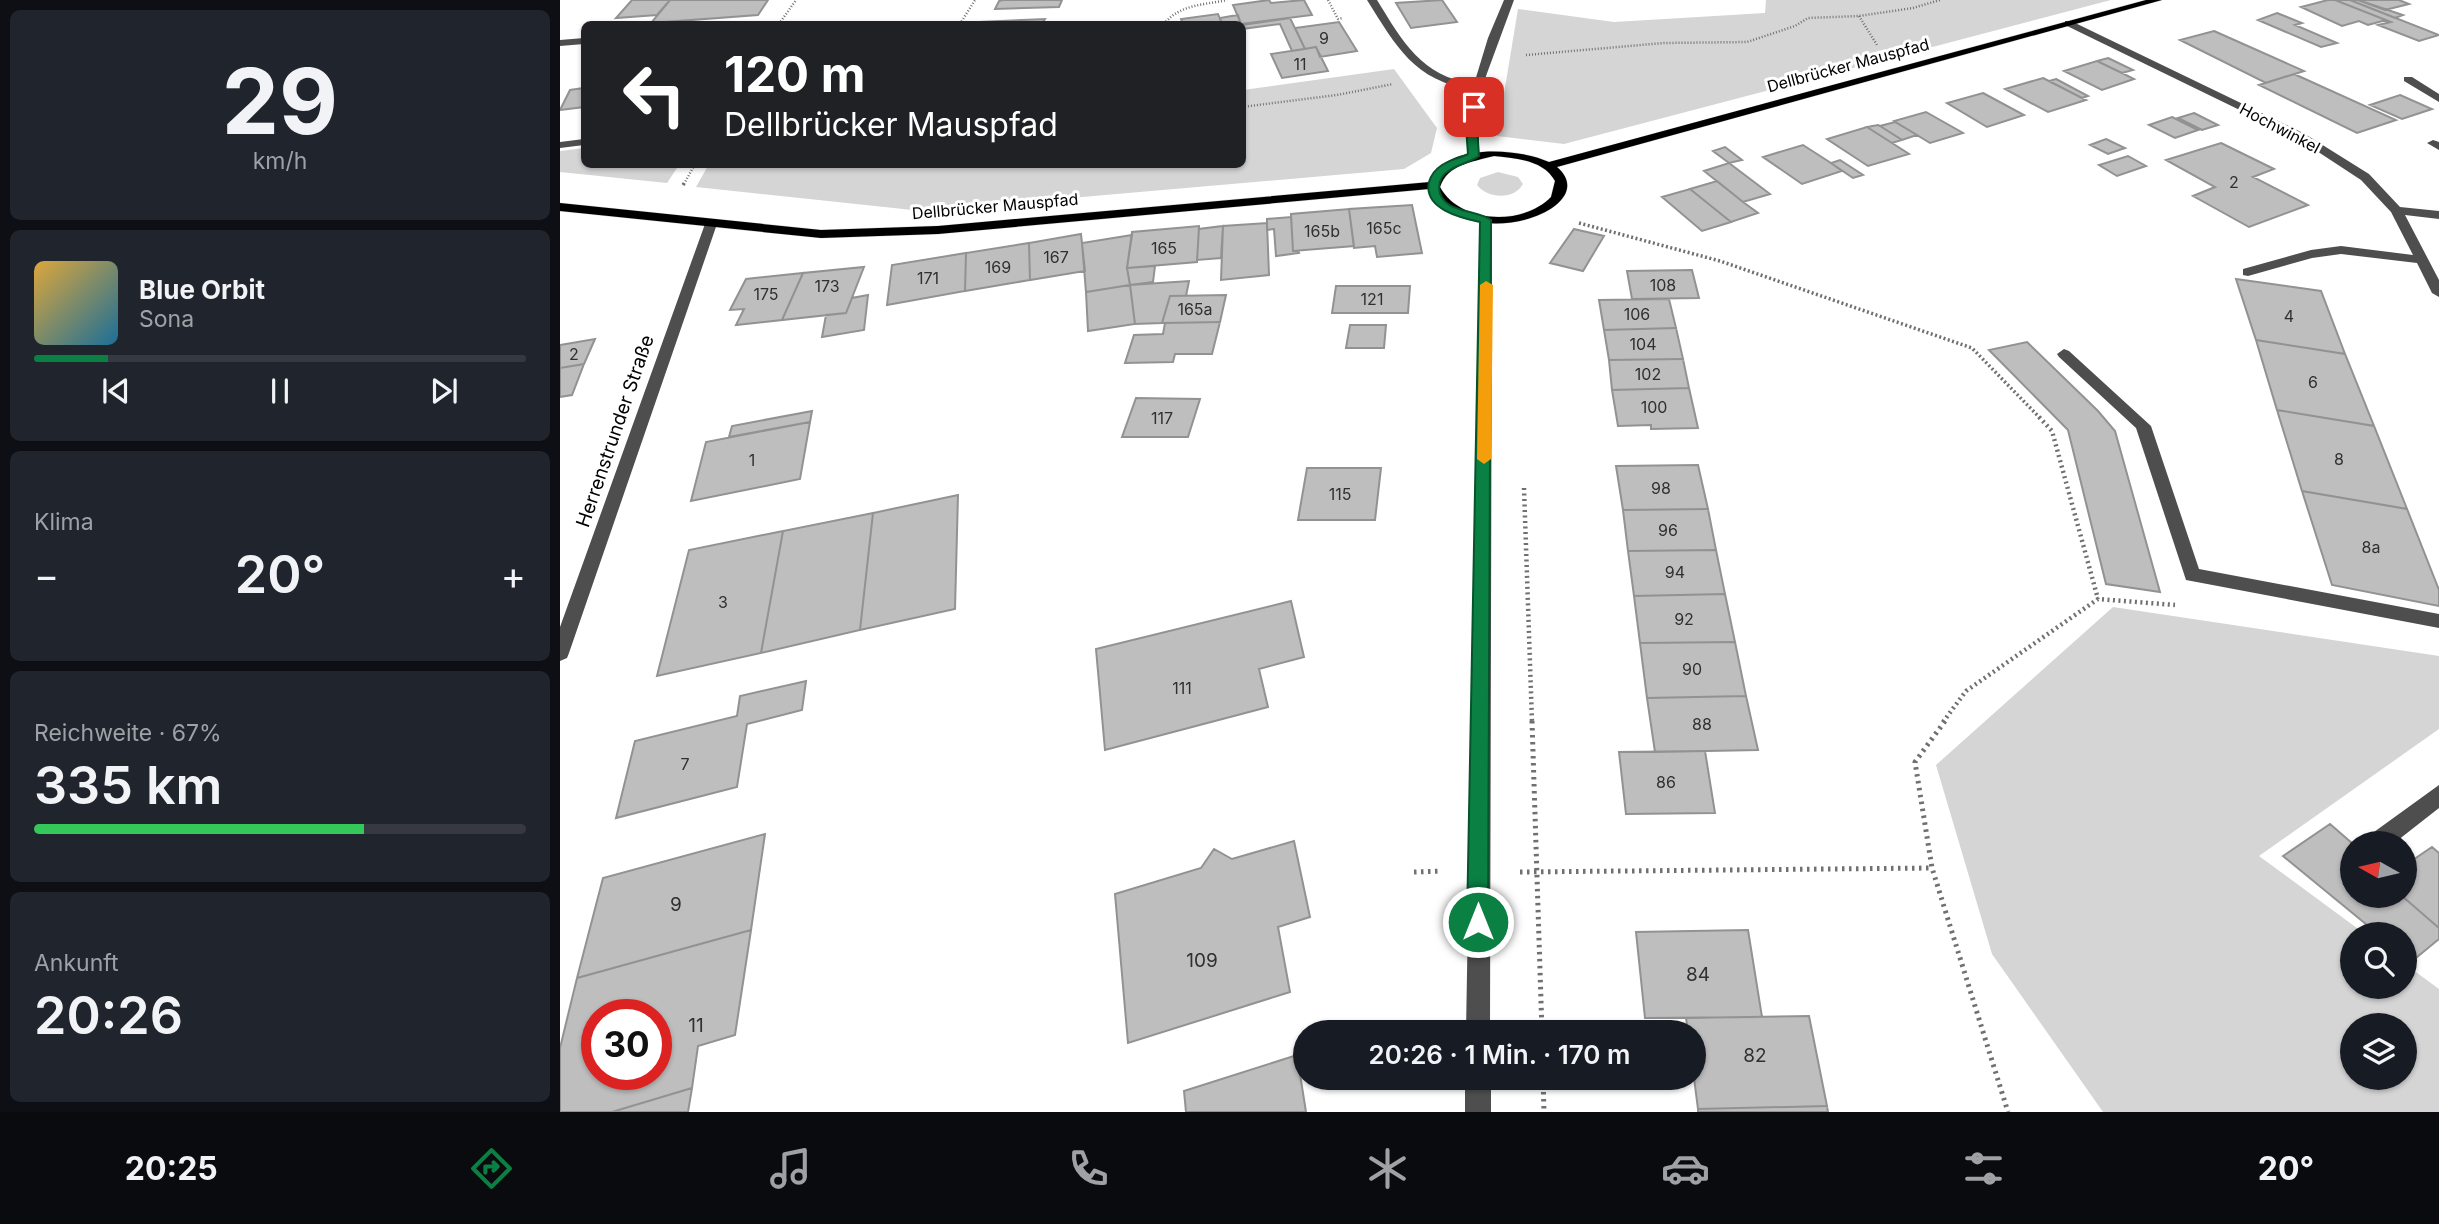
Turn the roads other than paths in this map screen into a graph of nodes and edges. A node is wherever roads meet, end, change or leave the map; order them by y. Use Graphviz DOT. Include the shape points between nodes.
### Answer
graph roads {
  1 [pos="1372,0"];
  2 [pos="1509,0"];
  3 [pos="2157,0"];
  4 [pos="2068,23"];
  5 [pos="581,41"];
  6 [pos="560,43"];
  7 [pos="2408,79"];
  8 [pos="1476,88"];
  9 [pos="2439,99"];
  10 [pos="581,142"];
  11 [pos="560,145"];
  12 [pos="1474,156"];
  13 [pos="1548,166"];
  14 [pos="1433,185"];
  15 [pos="560,207"];
  16 [pos="2396,210"];
  17 [pos="2439,215"];
  18 [pos="1486,220"];
  19 [pos="711,223"];
  20 [pos="2422,260"];
  21 [pos="2248,272"];
  22 [pos="2439,293"];
  23 [pos="2064,354"];
  24 [pos="569,601"];
  25 [pos="2439,621"];
  26 [pos="560,653"];
  27 [pos="2439,795"];
  28 [pos="2392,831"];
  29 [pos="1478,1020"];
  30 [pos="1478,1090"];
  31 [pos="1478,1112"];
  1 -- 8 [label="street" via="1404,51 1427,74"];
  2 -- 8 [label="street"];
  3 -- 4 [label="main road, Dellbrücker Mauspfad"];
  4 -- 13 [label="main road, Dellbrücker Mauspfad"];
  4 -- 16 [label="street, Hochwinkel" via="2301,136 2365,177"];
  5 -- 6 [label="street"];
  7 -- 9 [label="street"];
  8 -- 12 [label="street"];
  10 -- 11 [label="street"];
  12 -- 13 [label="main road" via="1514,155"];
  12 -- 14 [label="main road" via="1446,167"];
  13 -- 18 [label="main road" via="1562,187 1546,208 1529,216"];
  14 -- 18 [label="main road" via="1436,197 1447,207"];
  14 -- 19 [label="main road, Dellbrücker Mauspfad" via="938,230 821,234"];
  15 -- 19 [label="main road, Dellbrücker Mauspfad"];
  16 -- 17 [label="street"];
  16 -- 20 [label="street, Hochwinkel"];
  18 -- 29 [label="street"];
  19 -- 24 [label="street, Herrenstrunder Straße"];
  20 -- 21 [label="street" via="2341,250"];
  20 -- 22 [label="street, Hochwinkel"];
  23 -- 25 [label="street" via="2143,426 2192,575"];
  24 -- 26 [label="street, Herrenstrunder Straße"];
  27 -- 28 [label="street"];
  30 -- 31 [label="street"];
}
